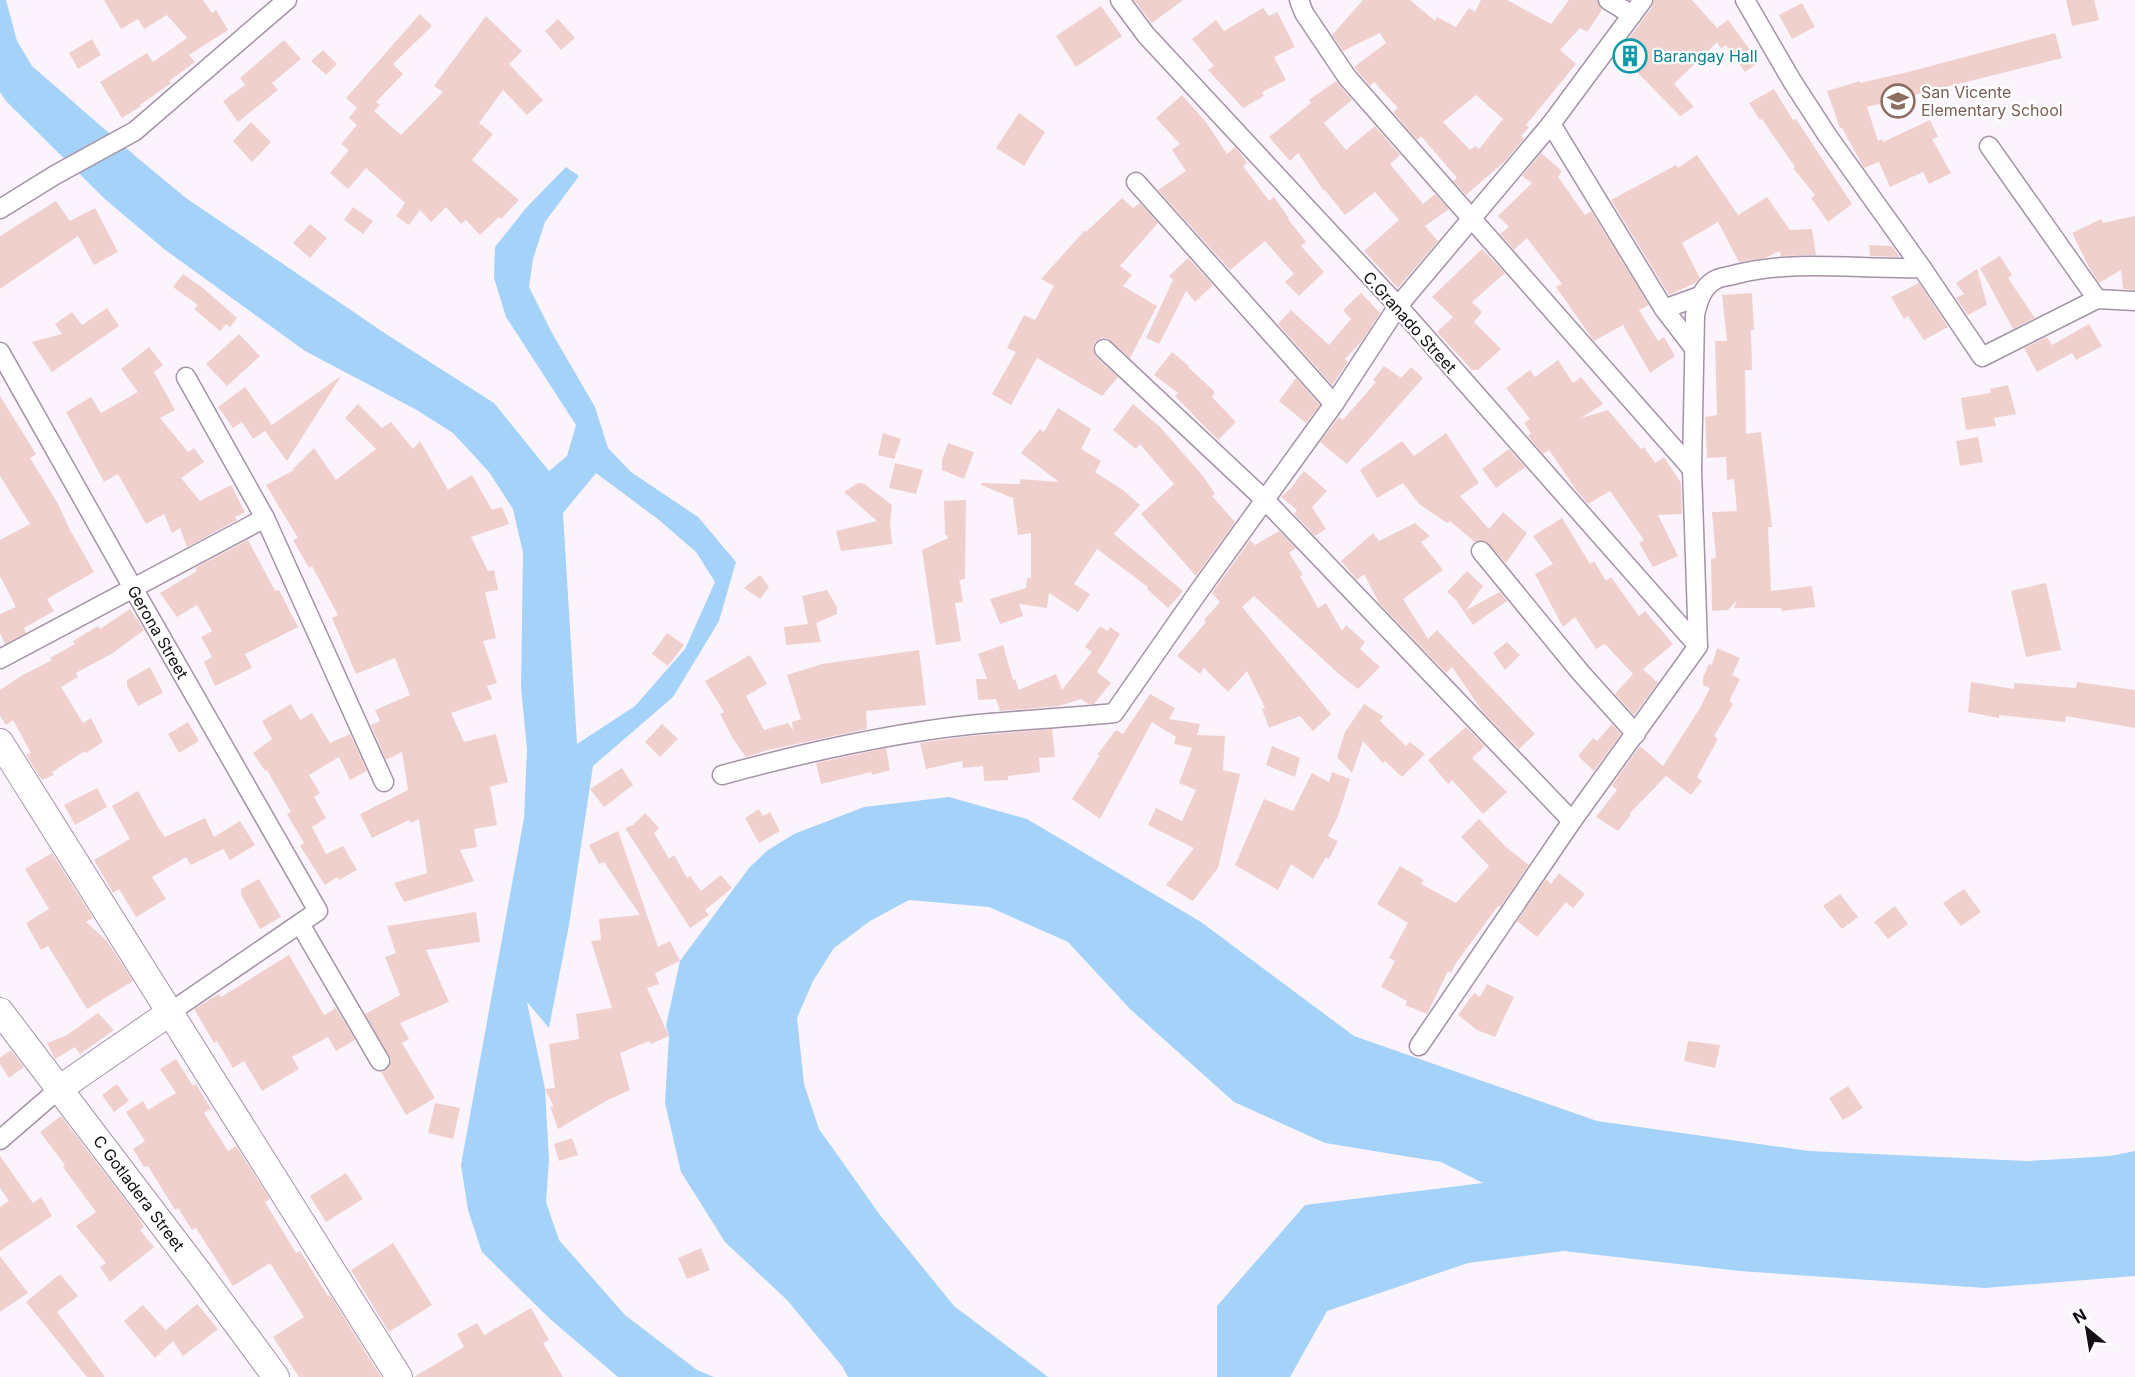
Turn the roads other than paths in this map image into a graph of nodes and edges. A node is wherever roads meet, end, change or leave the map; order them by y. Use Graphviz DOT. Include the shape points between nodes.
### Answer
graph roads {
  1 [pos="287,0"];
  2 [pos="1120,0"];
  3 [pos="1299,0"];
  4 [pos="1608,0"];
  5 [pos="1643,0"];
  6 [pos="1745,0"];
  7 [pos="1632,15"];
  8 [pos="1551,124"];
  9 [pos="1989,146"];
  10 [pos="1136,182"];
  11 [pos="0,209"];
  12 [pos="1472,218"];
  13 [pos="1922,268"];
  14 [pos="1700,296"];
  15 [pos="2097,299"];
  16 [pos="2135,301"];
  17 [pos="1398,306"];
  18 [pos="1664,309"];
  19 [pos="1694,348"];
  20 [pos="1104,349"];
  21 [pos="0,352"];
  22 [pos="186,377"];
  23 [pos="1334,404"];
  24 [pos="1692,469"];
  25 [pos="1265,500"];
  26 [pos="265,518"];
  27 [pos="1481,551"];
  28 [pos="133,588"];
  29 [pos="1698,646"];
  30 [pos="0,659"];
  31 [pos="1636,734"];
  32 [pos="0,742"];
  33 [pos="722,775"];
  34 [pos="384,782"];
  35 [pos="1572,821"];
  36 [pos="300,924"];
  37 [pos="0,1011"];
  38 [pos="169,1013"];
  39 [pos="1419,1046"];
  40 [pos="380,1061"];
  41 [pos="59,1089"];
  42 [pos="0,1140"];
  43 [pos="276,1377"];
  44 [pos="399,1377"];
  1 -- 11 [label="street" via="135,131"];
  2 -- 17 [label="street, C.Granado Street" via="1146,35"];
  3 -- 12 [label="street" via="1347,77"];
  4 -- 7 [label="street"];
  5 -- 7 [label="street"];
  6 -- 13 [label="street" via="1827,135"];
  7 -- 8 [label="street"];
  8 -- 12 [label="street"];
  8 -- 18 [label="street"];
  9 -- 15 [label="street"];
  10 -- 23 [label="street"];
  12 -- 17 [label="street"];
  12 -- 24 [label="street"];
  13 -- 14 [label="street" via="1759,269 1714,280"];
  13 -- 15 [label="street" via="1982,357"];
  14 -- 18 [label="street"];
  14 -- 19 [label="street"];
  15 -- 16 [label="street"];
  17 -- 23 [label="street"];
  17 -- 29 [label="street, C.Granado Street"];
  18 -- 19 [label="street"];
  19 -- 24 [label="street"];
  20 -- 25 [label="street"];
  21 -- 28 [label="street, Gerona Street"];
  22 -- 26 [label="street"];
  23 -- 25 [label="street"];
  24 -- 29 [label="street"];
  25 -- 33 [label="street" via="1114,713 967,725 901,735 790,756"];
  25 -- 35 [label="street"];
  26 -- 28 [label="street"];
  26 -- 34 [label="street"];
  27 -- 31 [label="street" via="1581,674"];
  28 -- 30 [label="street"];
  28 -- 36 [label="street, Gerona Street" via="318,911"];
  29 -- 31 [label="street"];
  31 -- 35 [label="street"];
  32 -- 38 [label="street"];
  35 -- 39 [label="street"];
  36 -- 38 [label="street"];
  36 -- 40 [label="street"];
  37 -- 41 [label="street, C Gotladera Street"];
  38 -- 41 [label="street"];
  38 -- 44 [label="street"];
  41 -- 42 [label="street"];
  41 -- 43 [label="street, C Gotladera Street"];
}
